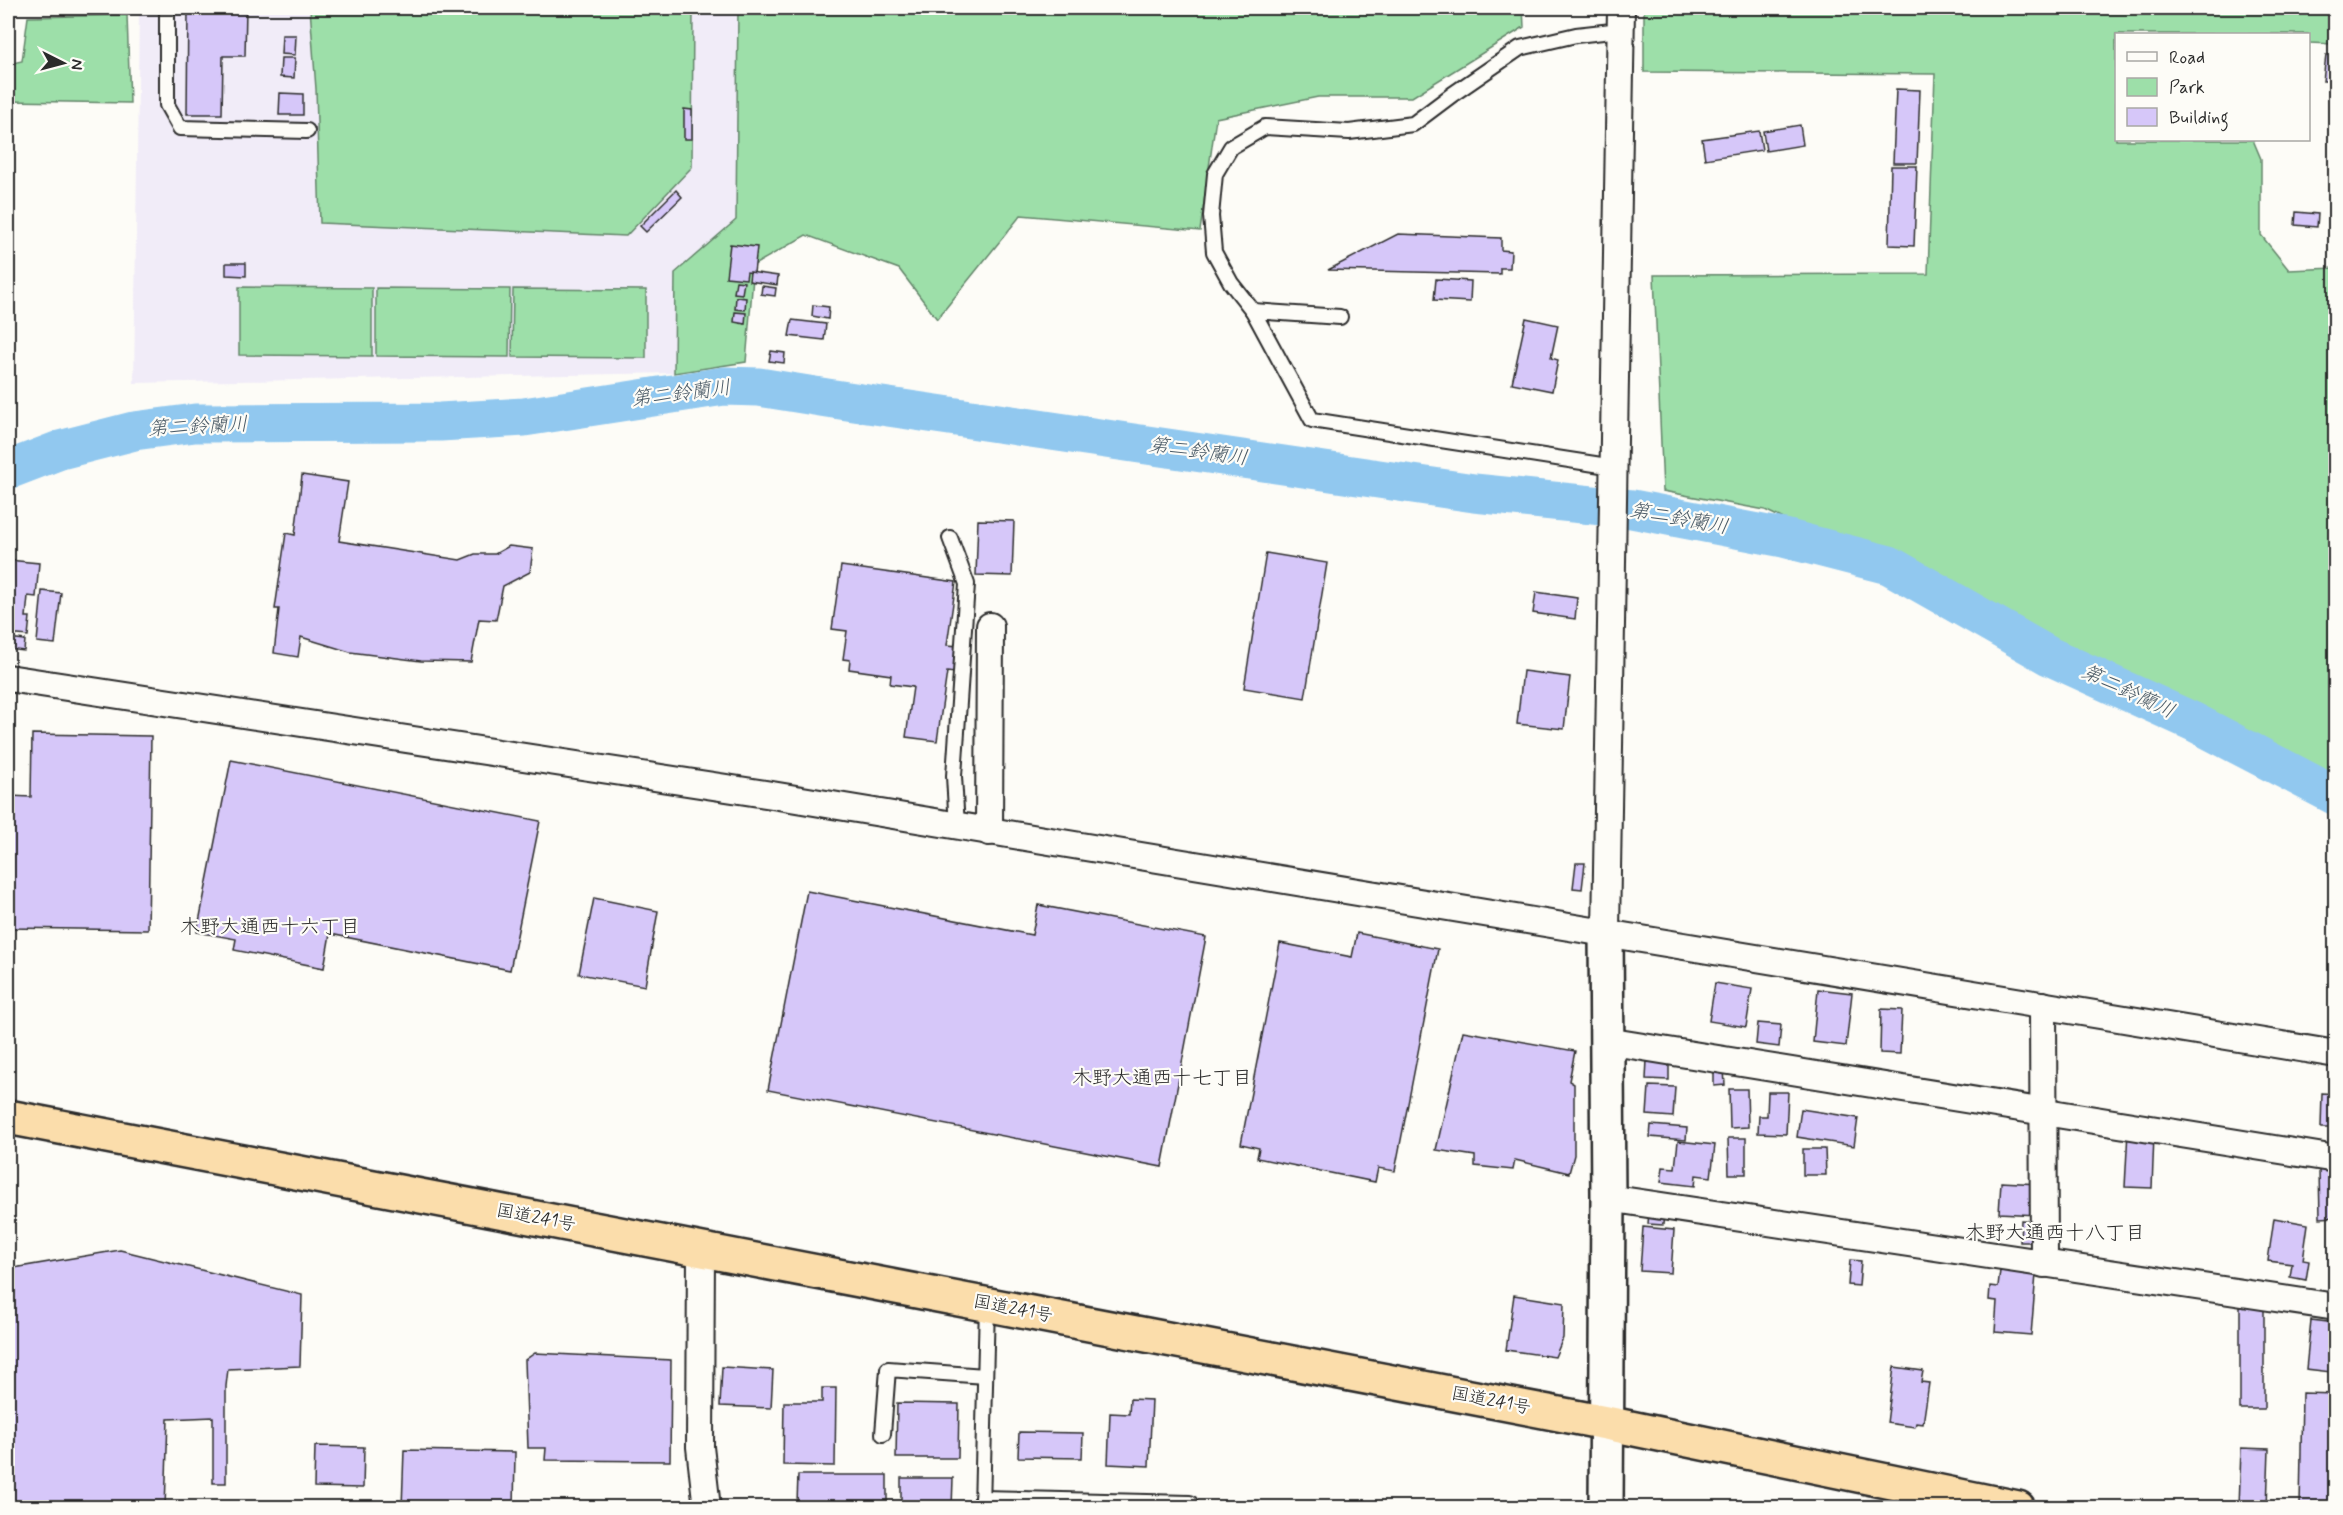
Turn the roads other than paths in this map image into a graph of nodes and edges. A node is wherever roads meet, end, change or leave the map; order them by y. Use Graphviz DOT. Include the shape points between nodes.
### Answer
graph roads {
  1 [pos="166,8"];
  2 [pos="1621,19"];
  3 [pos="307,131"];
  4 [pos="1252,311"];
  5 [pos="1340,317"];
  6 [pos="1613,477"];
  7 [pos="950,538"];
  8 [pos="990,626"];
  9 [pos="8,678"];
  10 [pos="957,827"];
  11 [pos="989,832"];
  12 [pos="1606,932"];
  13 [pos="2043,1005"];
  14 [pos="1606,1041"];
  15 [pos="2336,1054"];
  16 [pos="2044,1110"];
  17 [pos="8,1117"];
  18 [pos="2336,1158"];
  19 [pos="1608,1198"];
  20 [pos="701,1250"];
  21 [pos="2044,1264"];
  22 [pos="987,1304"];
  23 [pos="2336,1307"];
  24 [pos="985,1376"];
  25 [pos="1606,1423"];
  26 [pos="883,1434"];
  27 [pos="982,1503"];
  28 [pos="707,1508"];
  29 [pos="1190,1508"];
  30 [pos="1606,1508"];
  31 [pos="2018,1508"];
  1 -- 3 [label="lane" via="167,105 180,128"];
  2 -- 4 [label="lane" via="1576,36 1520,48 1413,124 1348,132 1265,127 1231,147 1215,174 1211,216 1214,252"];
  2 -- 6 [label="street"];
  4 -- 5 [label="lane"];
  4 -- 6 [label="lane" via="1312,420"];
  6 -- 12 [label="street"];
  7 -- 10 [label="lane" via="967,584 954,776"];
  8 -- 11 [label="street"];
  9 -- 10 [label="street"];
  10 -- 11 [label="street"];
  11 -- 12 [label="street"];
  12 -- 13 [label="street"];
  12 -- 14 [label="street"];
  13 -- 15 [label="street"];
  13 -- 16 [label="street"];
  14 -- 16 [label="street"];
  14 -- 19 [label="street"];
  16 -- 18 [label="street"];
  16 -- 21 [label="street"];
  17 -- 20 [label="highway, 国道241号"];
  19 -- 21 [label="street"];
  19 -- 25 [label="street"];
  20 -- 22 [label="highway, 国道241号"];
  20 -- 28 [label="street" via="700,1447"];
  21 -- 23 [label="street"];
  22 -- 24 [label="lane"];
  22 -- 25 [label="highway, 国道241号"];
  24 -- 26 [label="lane" via="888,1369"];
  24 -- 27 [label="lane"];
  25 -- 30 [label="street"];
  25 -- 31 [label="highway, 国道241号"];
  27 -- 29 [label="lane" via="1190,1503"];
}
